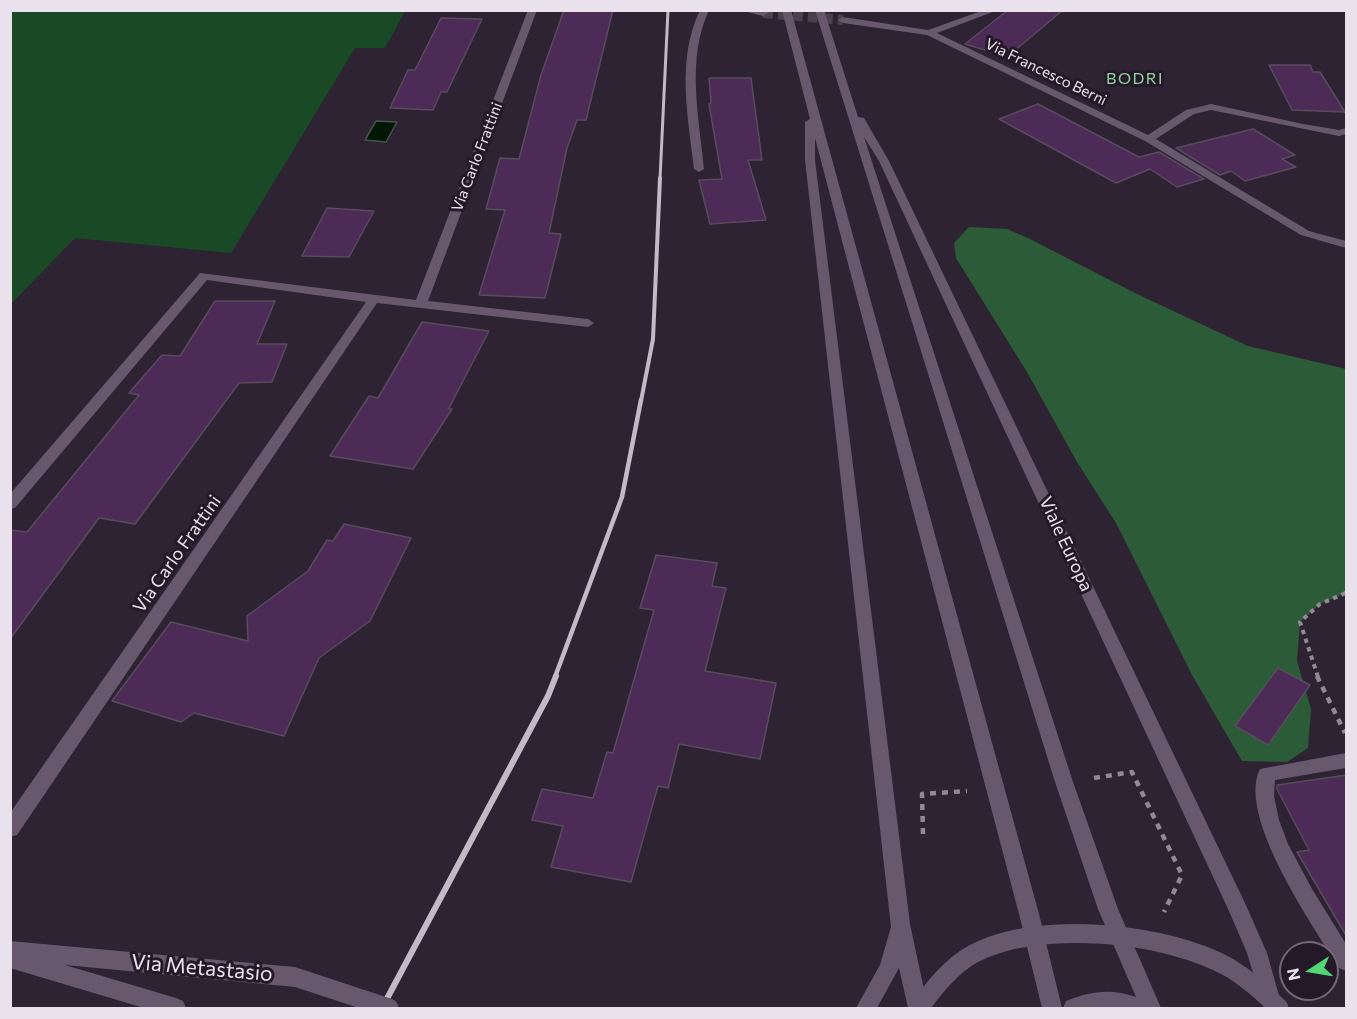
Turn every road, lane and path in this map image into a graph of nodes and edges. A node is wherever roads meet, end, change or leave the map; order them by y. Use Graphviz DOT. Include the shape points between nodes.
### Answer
graph roads {
  1 [pos="533,10"];
  2 [pos="705,10"];
  3 [pos="744,10"];
  4 [pos="786,10"];
  5 [pos="819,10"];
  6 [pos="994,10"];
  7 [pos="763,13"];
  8 [pos="843,20"];
  9 [pos="929,33"];
  10 [pos="846,97"];
  11 [pos="810,100"];
  12 [pos="1347,131"];
  13 [pos="1149,139"];
  14 [pos="699,169"];
  15 [pos="1347,245"];
  16 [pos="374,299"];
  17 [pos="421,304"];
  18 [pos="588,323"];
  19 [pos="10,504"];
  20 [pos="1347,593"];
  21 [pos="1347,735"];
  22 [pos="1347,761"];
  23 [pos="1101,777"];
  24 [pos="994,789"];
  25 [pos="922,794"];
  26 [pos="10,829"];
  27 [pos="900,924"];
  28 [pos="1151,939"];
  29 [pos="10,950"];
  30 [pos="10,958"];
  31 [pos="1347,962"];
  32 [pos="1275,1004"];
  33 [pos="176,1008"];
  34 [pos="389,1008"];
  35 [pos="866,1008"];
  36 [pos="919,1008"];
  37 [pos="1052,1008"];
  38 [pos="1073,1008"];
  39 [pos="1137,1008"];
  40 [pos="1151,1008"];
  1 -- 17 [label="street, Via Carlo Frattini"];
  2 -- 14 [label="street" via="694,34 692,59"];
  3 -- 7 [label="street"];
  4 -- 11 [label="street"];
  5 -- 10 [label="street, Viale Europa"];
  6 -- 9 [label="street, Via Francesco Berni"];
  8 -- 9 [label="street, Via Francesco Berni"];
  9 -- 13 [label="street, Via Francesco Berni"];
  10 -- 32 [label="street, Viale Europa" via="884,161 1239,909"];
  10 -- 40 [label="street, Viale Europa" via="1064,782 1108,909"];
  11 -- 24 [label="street"];
  11 -- 27 [label="street" via="810,160"];
  12 -- 13 [label="street" via="1303,127 1211,107 1190,112"];
  13 -- 15 [label="street, Via Francesco Berni" via="1305,233"];
  16 -- 17 [label="street"];
  16 -- 19 [label="street" via="204,276"];
  16 -- 26 [label="street, Via Carlo Frattini"];
  17 -- 18 [label="street"];
  20 -- 21 [label="path" via="1320,604 1300,622 1305,648 1323,692"];
  22 -- 31 [label="street" via="1266,774 1263,790 1275,837"];
  23 -- 28 [label="path" via="1132,772 1182,875"];
  24 -- 25 [label="path"];
  24 -- 37 [label="street"];
  27 -- 35 [label="street" via="889,968"];
  27 -- 36 [label="street"];
  28 -- 32 [label="street, bridge" via="1217,962 1246,979"];
  28 -- 36 [label="street, bridge" via="1079,934 997,944 952,968"];
  29 -- 34 [label="street, Via Metastasio, bridge" via="295,977"];
  30 -- 33 [label="street, Via Metastasio"];
  38 -- 39 [label="street" via="1103,1000"];
}
